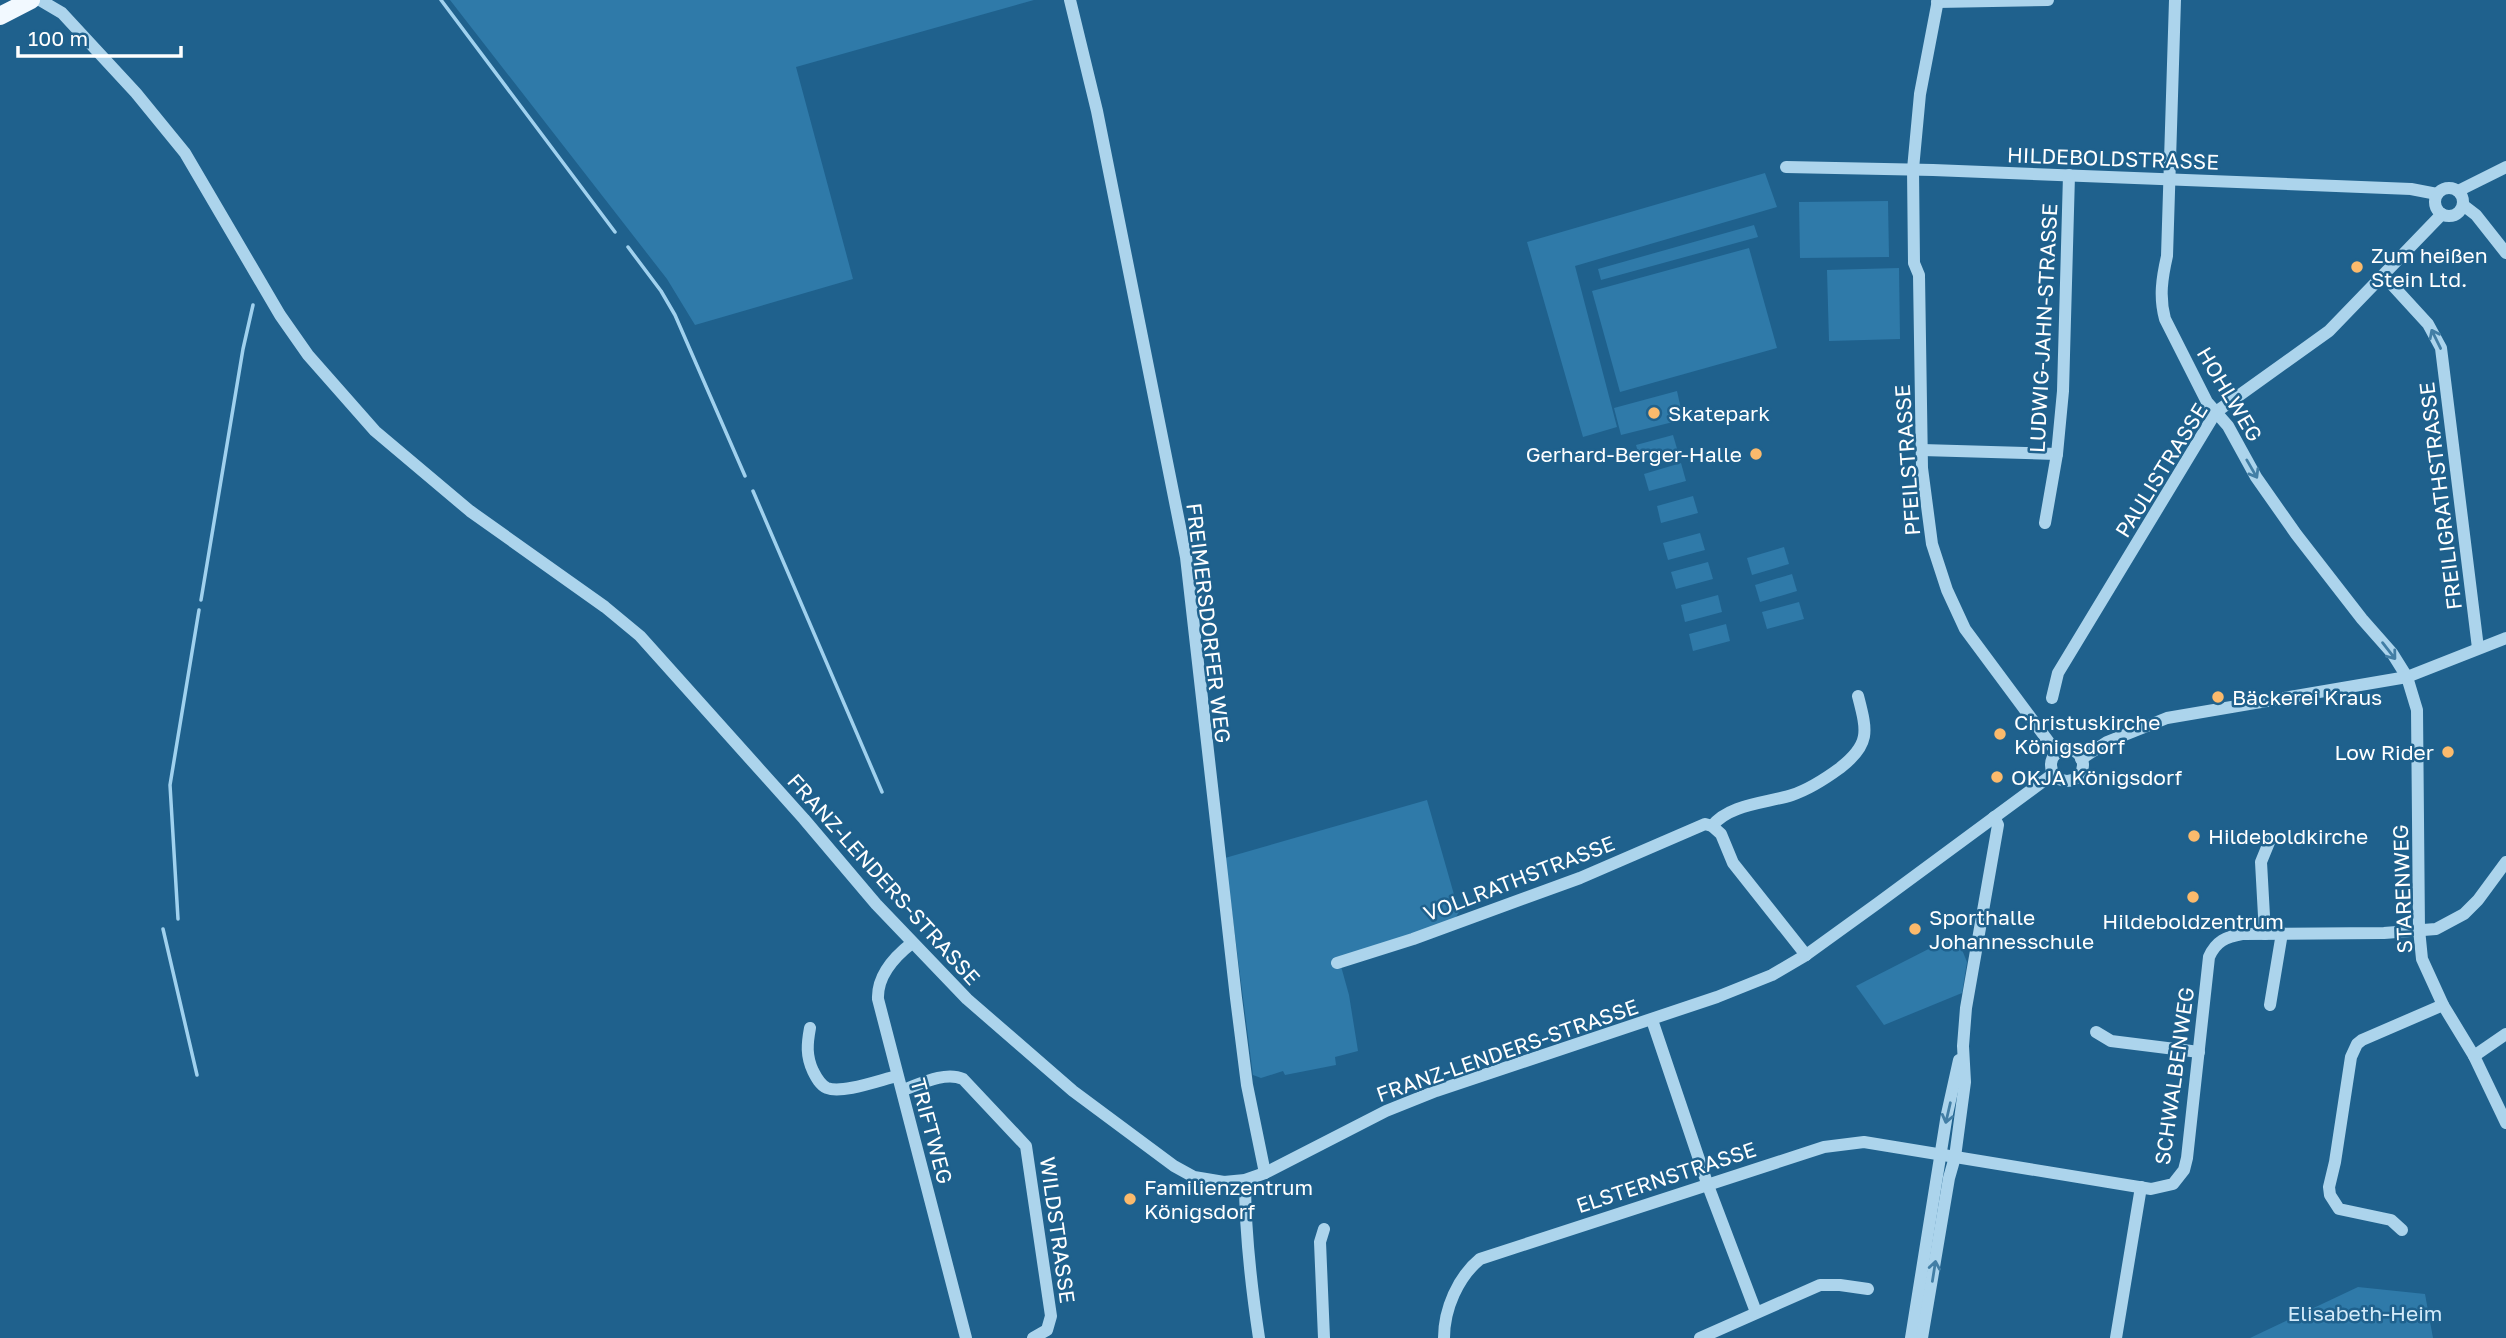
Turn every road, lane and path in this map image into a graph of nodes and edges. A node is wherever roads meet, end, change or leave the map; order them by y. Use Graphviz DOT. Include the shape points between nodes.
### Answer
graph roads {
  1 [pos="1,0"];
  2 [pos="31,0"];
  3 [pos="40,0"];
  4 [pos="1070,0"];
  5 [pos="2048,0"];
  6 [pos="2175,0"];
  7 [pos="1937,1"];
  8 [pos="0,8"];
  9 [pos="0,16"];
  10 [pos="1786,167"];
  11 [pos="2506,167"];
  12 [pos="1913,169"];
  13 [pos="2069,175"];
  14 [pos="2169,180"];
  15 [pos="2458,191"];
  16 [pos="2437,194"];
  17 [pos="2463,205"];
  18 [pos="2442,214"];
  19 [pos="2506,253"];
  20 [pos="2384,276"];
  21 [pos="2216,412"];
  22 [pos="1922,450"];
  23 [pos="2057,454"];
  24 [pos="2045,523"];
  25 [pos="2506,638"];
  26 [pos="2478,648"];
  27 [pos="2407,677"];
  28 [pos="1858,696"];
  29 [pos="2052,698"];
  30 [pos="2057,753"];
  31 [pos="2081,759"];
  32 [pos="2053,774"];
  33 [pos="1994,817"];
  34 [pos="1712,825"];
  35 [pos="2270,840"];
  36 [pos="2506,862"];
  37 [pos="2419,929"];
  38 [pos="2282,933"];
  39 [pos="2265,934"];
  40 [pos="912,943"];
  41 [pos="1805,955"];
  42 [pos="1337,963"];
  43 [pos="2270,1005"];
  44 [pos="2443,1005"];
  45 [pos="1652,1020"];
  46 [pos="810,1028"];
  47 [pos="2096,1032"];
  48 [pos="2506,1034"];
  49 [pos="1963,1046"];
  50 [pos="2199,1052"];
  51 [pos="2474,1056"];
  52 [pos="897,1076"];
  53 [pos="903,1090"];
  54 [pos="2506,1123"];
  55 [pos="1940,1155"];
  56 [pos="1955,1157"];
  57 [pos="1265,1173"];
  58 [pos="1245,1180"];
  59 [pos="1707,1184"];
  60 [pos="2141,1187"];
  61 [pos="1324,1229"];
  62 [pos="2402,1230"];
  63 [pos="1868,1289"];
  64 [pos="1756,1312"];
  65 [pos="966,1338"];
  66 [pos="1033,1338"];
  67 [pos="1259,1338"];
  68 [pos="1324,1338"];
  69 [pos="1444,1338"];
  70 [pos="1700,1338"];
  71 [pos="1911,1338"];
  72 [pos="1922,1338"];
  73 [pos="2116,1338"];
  1 -- 8 [label="main road"];
  2 -- 9 [label="main road"];
  3 -- 40 [label="street, FRANZ-LENDERS-STRASSE" via="62,13 185,153 280,315 308,355 375,431 470,511 640,636"];
  4 -- 57 [label="street, FREIMERSDORFER WEG" via="1097,111 1186,556 1236,998"];
  5 -- 7 [label="street"];
  6 -- 14 [label="street, HOHLWEG"];
  7 -- 12 [label="street, PFEILSTRASSE" via="1920,94"];
  10 -- 12 [label="street, HILDEBOLDSTRASSE"];
  11 -- 15 [label="street"];
  12 -- 13 [label="street, HILDEBOLDSTRASSE"];
  12 -- 22 [label="street, PFEILSTRASSE"];
  13 -- 14 [label="street, HILDEBOLDSTRASSE"];
  13 -- 23 [label="street, LUDWIG-JAHN-STRASSE" via="2064,376"];
  14 -- 16 [label="street, HILDEBOLDSTRASSE" via="2410,189"];
  14 -- 21 [label="street, HOHLWEG" via="2161,305"];
  15 -- 16 [label="street" via="2445,188"];
  15 -- 17 [label="street"];
  16 -- 18 [label="street" via="2436,208"];
  17 -- 18 [label="street, PAULISTRASSE" via="2455,215"];
  17 -- 19 [label="street"];
  18 -- 20 [label="street, PAULISTRASSE"];
  20 -- 21 [label="street, PAULISTRASSE" via="2329,331"];
  26 -- 20 [label="street, FREILIGRATHSTRASSE, one-way" via="2441,348 2428,324"];
  21 -- 27 [label="street, HOHLWEG, one-way" via="2296,534"];
  21 -- 29 [label="street, PAULISTRASSE" via="2058,673"];
  22 -- 23 [label="street"];
  22 -- 30 [label="street, PFEILSTRASSE" via="1932,544 1954,608 1972,640"];
  23 -- 24 [label="street, LUDWIG-JAHN-STRASSE"];
  25 -- 26 [label="street"];
  26 -- 27 [label="street"];
  27 -- 31 [label="street" via="2167,718 2107,742"];
  27 -- 37 [label="street, STARENWEG" via="2417,710"];
  28 -- 34 [label="street, VOLLRATHSTRASSE" via="1865,722 1863,744 1850,760 1818,784 1723,814"];
  30 -- 31 [label="street" via="2071,750"];
  30 -- 32 [label="street" via="2052,760"];
  31 -- 32 [label="street" via="2082,769 2072,780"];
  32 -- 33 [label="street, FRANZ-LENDERS-STRASSE"];
  33 -- 41 [label="street, FRANZ-LENDERS-STRASSE"];
  33 -- 49 [label="street" via="1998,825"];
  34 -- 41 [label="street" via="1721,834 1733,863"];
  34 -- 42 [label="street, VOLLRATHSTRASSE" via="1698,826 1570,882"];
  35 -- 39 [label="street" via="2261,862"];
  36 -- 37 [label="street, SCHWALBENWEG" via="2464,914 2436,929"];
  37 -- 38 [label="street, SCHWALBENWEG"];
  37 -- 44 [label="street, STARENWEG" via="2423,959"];
  38 -- 39 [label="street, SCHWALBENWEG"];
  38 -- 43 [label="street"];
  39 -- 50 [label="street, SCHWALBENWEG" via="2229,936 2214,947 2209,957"];
  40 -- 52 [label="street, TRIFTWEG" via="892,962 877,989"];
  40 -- 58 [label="street, FRANZ-LENDERS-STRASSE" via="1014,1042 1134,1138 1194,1177"];
  41 -- 45 [label="street, FRANZ-LENDERS-STRASSE" via="1744,987"];
  44 -- 51 [label="street, STARENWEG"];
  44 -- 62 [label="street" via="2362,1040 2351,1058 2330,1195 2339,1209 2392,1220"];
  45 -- 57 [label="street, FRANZ-LENDERS-STRASSE" via="1436,1091 1386,1111"];
  45 -- 59 [label="street"];
  46 -- 52 [label="street" via="809,1063 826,1088"];
  47 -- 50 [label="street" via="2111,1041"];
  48 -- 51 [label="street"];
  49 -- 55 [label="street, one-way"];
  49 -- 56 [label="street" via="1965,1082"];
  50 -- 60 [label="street, SCHWALBENWEG" via="2183,1170 2179,1179 2166,1187"];
  51 -- 54 [label="street, STARENWEG"];
  52 -- 53 [label="street, TRIFTWEG"];
  53 -- 65 [label="street, TRIFTWEG"];
  53 -- 66 [label="street, WILDSTRASSE" via="957,1076 1026,1146 1051,1316 1047,1330"];
  55 -- 56 [label="street, ELSTERNSTRASSE"];
  55 -- 59 [label="street, ELSTERNSTRASSE" via="1864,1142 1833,1146"];
  55 -- 71 [label="street"];
  56 -- 60 [label="street, SCHWALBENWEG"];
  72 -- 56 [label="street, one-way"];
  57 -- 58 [label="street, FRANZ-LENDERS-STRASSE"];
  58 -- 67 [label="street" via="1245,1223"];
  59 -- 64 [label="street"];
  59 -- 69 [label="street, ELSTERNSTRASSE" via="1480,1259 1459,1285"];
  60 -- 73 [label="street"];
  61 -- 68 [label="street" via="1320,1242"];
  63 -- 64 [label="street" via="1820,1285"];
  64 -- 70 [label="street"];
}
